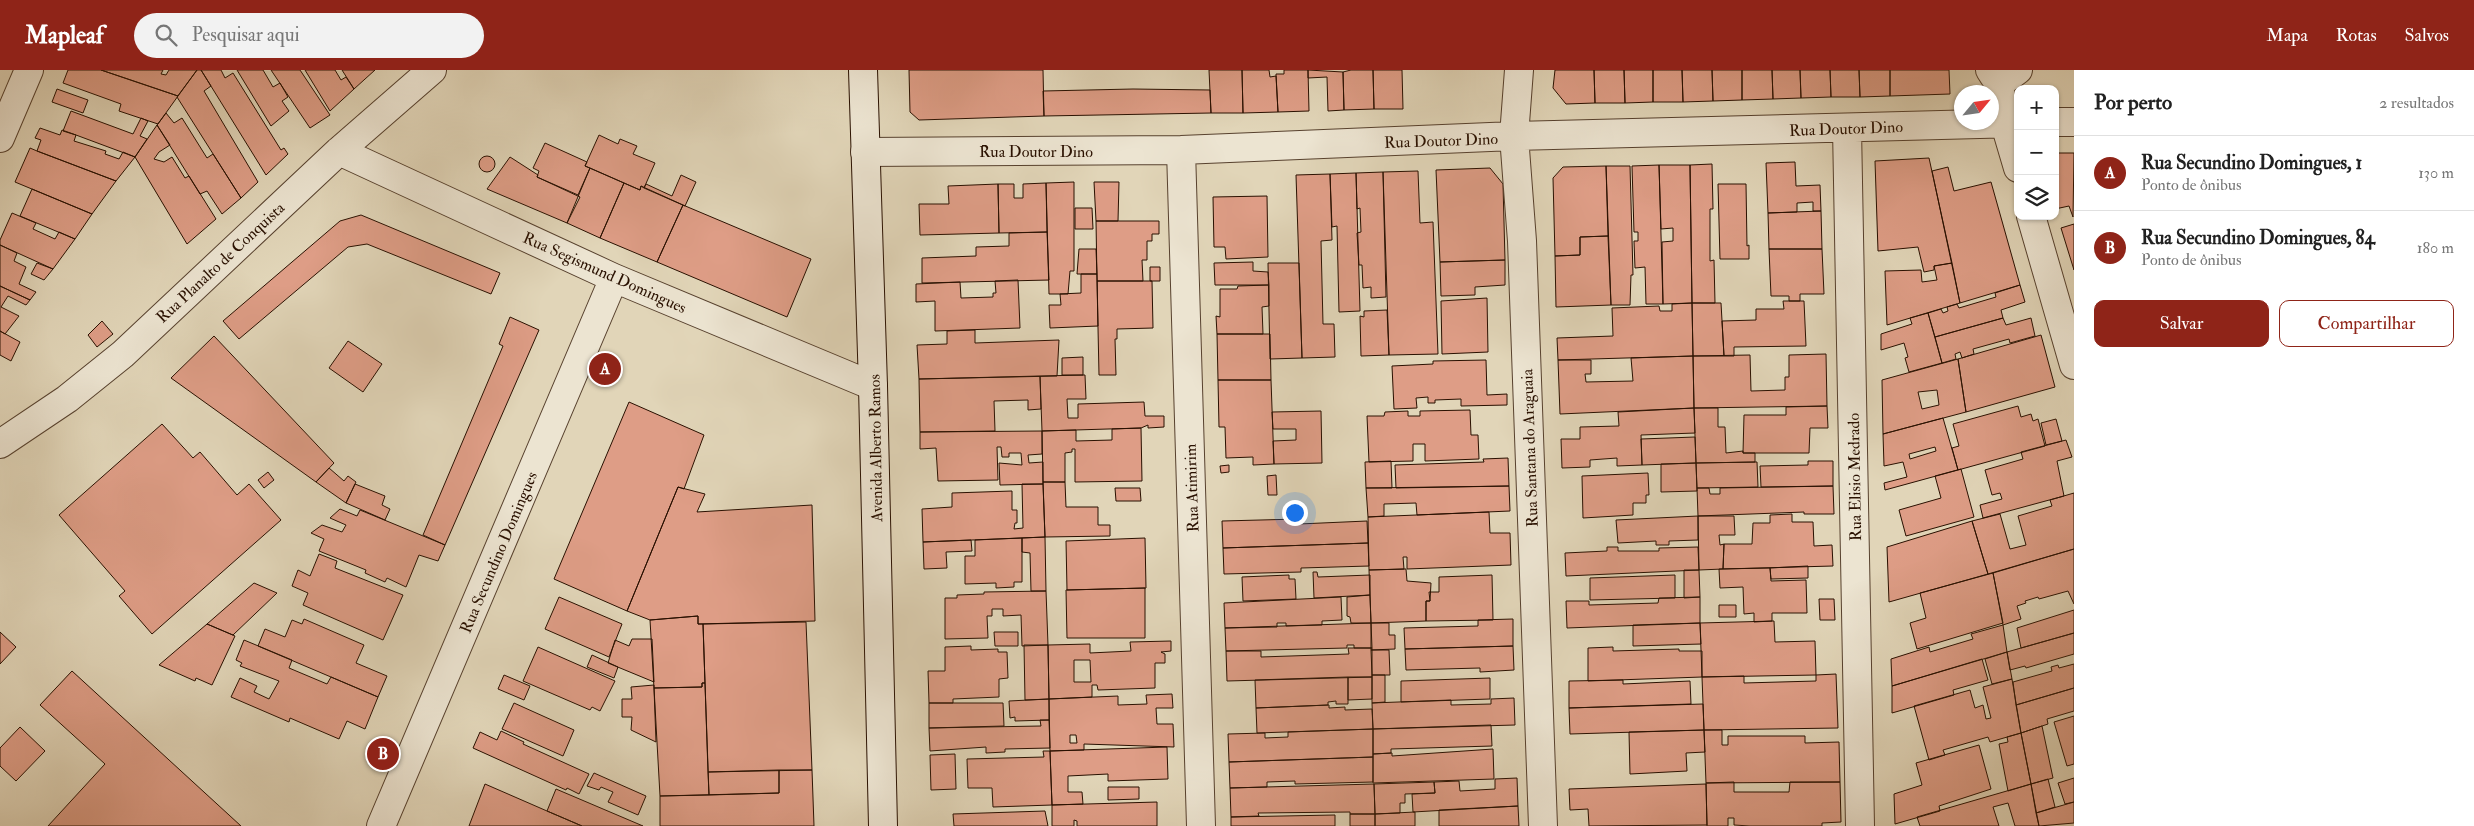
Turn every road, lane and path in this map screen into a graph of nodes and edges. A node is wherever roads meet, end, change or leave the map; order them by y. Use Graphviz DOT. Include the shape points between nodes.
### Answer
graph roads {
  1 [pos="29,70"];
  2 [pos="432,70"];
  3 [pos="863,70"];
  4 [pos="1519,70"];
  5 [pos="2002,75"];
  6 [pos="2059,122"];
  7 [pos="2074,122"];
  8 [pos="2011,123"];
  9 [pos="1847,128"];
  10 [pos="1514,136"];
  11 [pos="0,138"];
  12 [pos="2014,142"];
  13 [pos="1181,150"];
  14 [pos="339,151"];
  15 [pos="865,152"];
  16 [pos="2032,220"];
  17 [pos="614,278"];
  18 [pos="2074,365"];
  19 [pos="874,386"];
  20 [pos="0,444"];
  21 [pos="381,826"];
  22 [pos="883,826"];
  23 [pos="1201,826"];
  24 [pos="1543,826"];
  25 [pos="1860,826"];
  1 -- 11 [label="street"];
  2 -- 14 [label="street, Rua Planalto de Conquista"];
  3 -- 15 [label="street, Avenida Alberto Ramos"];
  4 -- 10 [label="street, Rua Santana do Araguaia"];
  5 -- 8 [label="street"];
  6 -- 7 [label="street"];
  8 -- 9 [label="street, Rua Doutor Dino"];
  8 -- 12 [label="street"];
  9 -- 10 [label="street, Rua Doutor Dino"];
  9 -- 25 [label="street, Rua Elisio Medrado"];
  10 -- 13 [label="street, Rua Doutor Dino"];
  10 -- 24 [label="street, Rua Santana do Araguaia" via="1522,240"];
  13 -- 15 [label="street, Rua Doutor Dino"];
  13 -- 23 [label="street, Rua Atimirim"];
  14 -- 17 [label="street, Rua Segismund Domingues"];
  14 -- 20 [label="street, Rua Planalto de Conquista" via="123,354 67,400"];
  15 -- 19 [label="street, Avenida Alberto Ramos"];
  16 -- 18 [label="street"];
  17 -- 19 [label="street, Rua Segismund Domingues"];
  17 -- 21 [label="street, Rua Secundino Domingues"];
  19 -- 22 [label="street, Avenida Alberto Ramos"];
}
